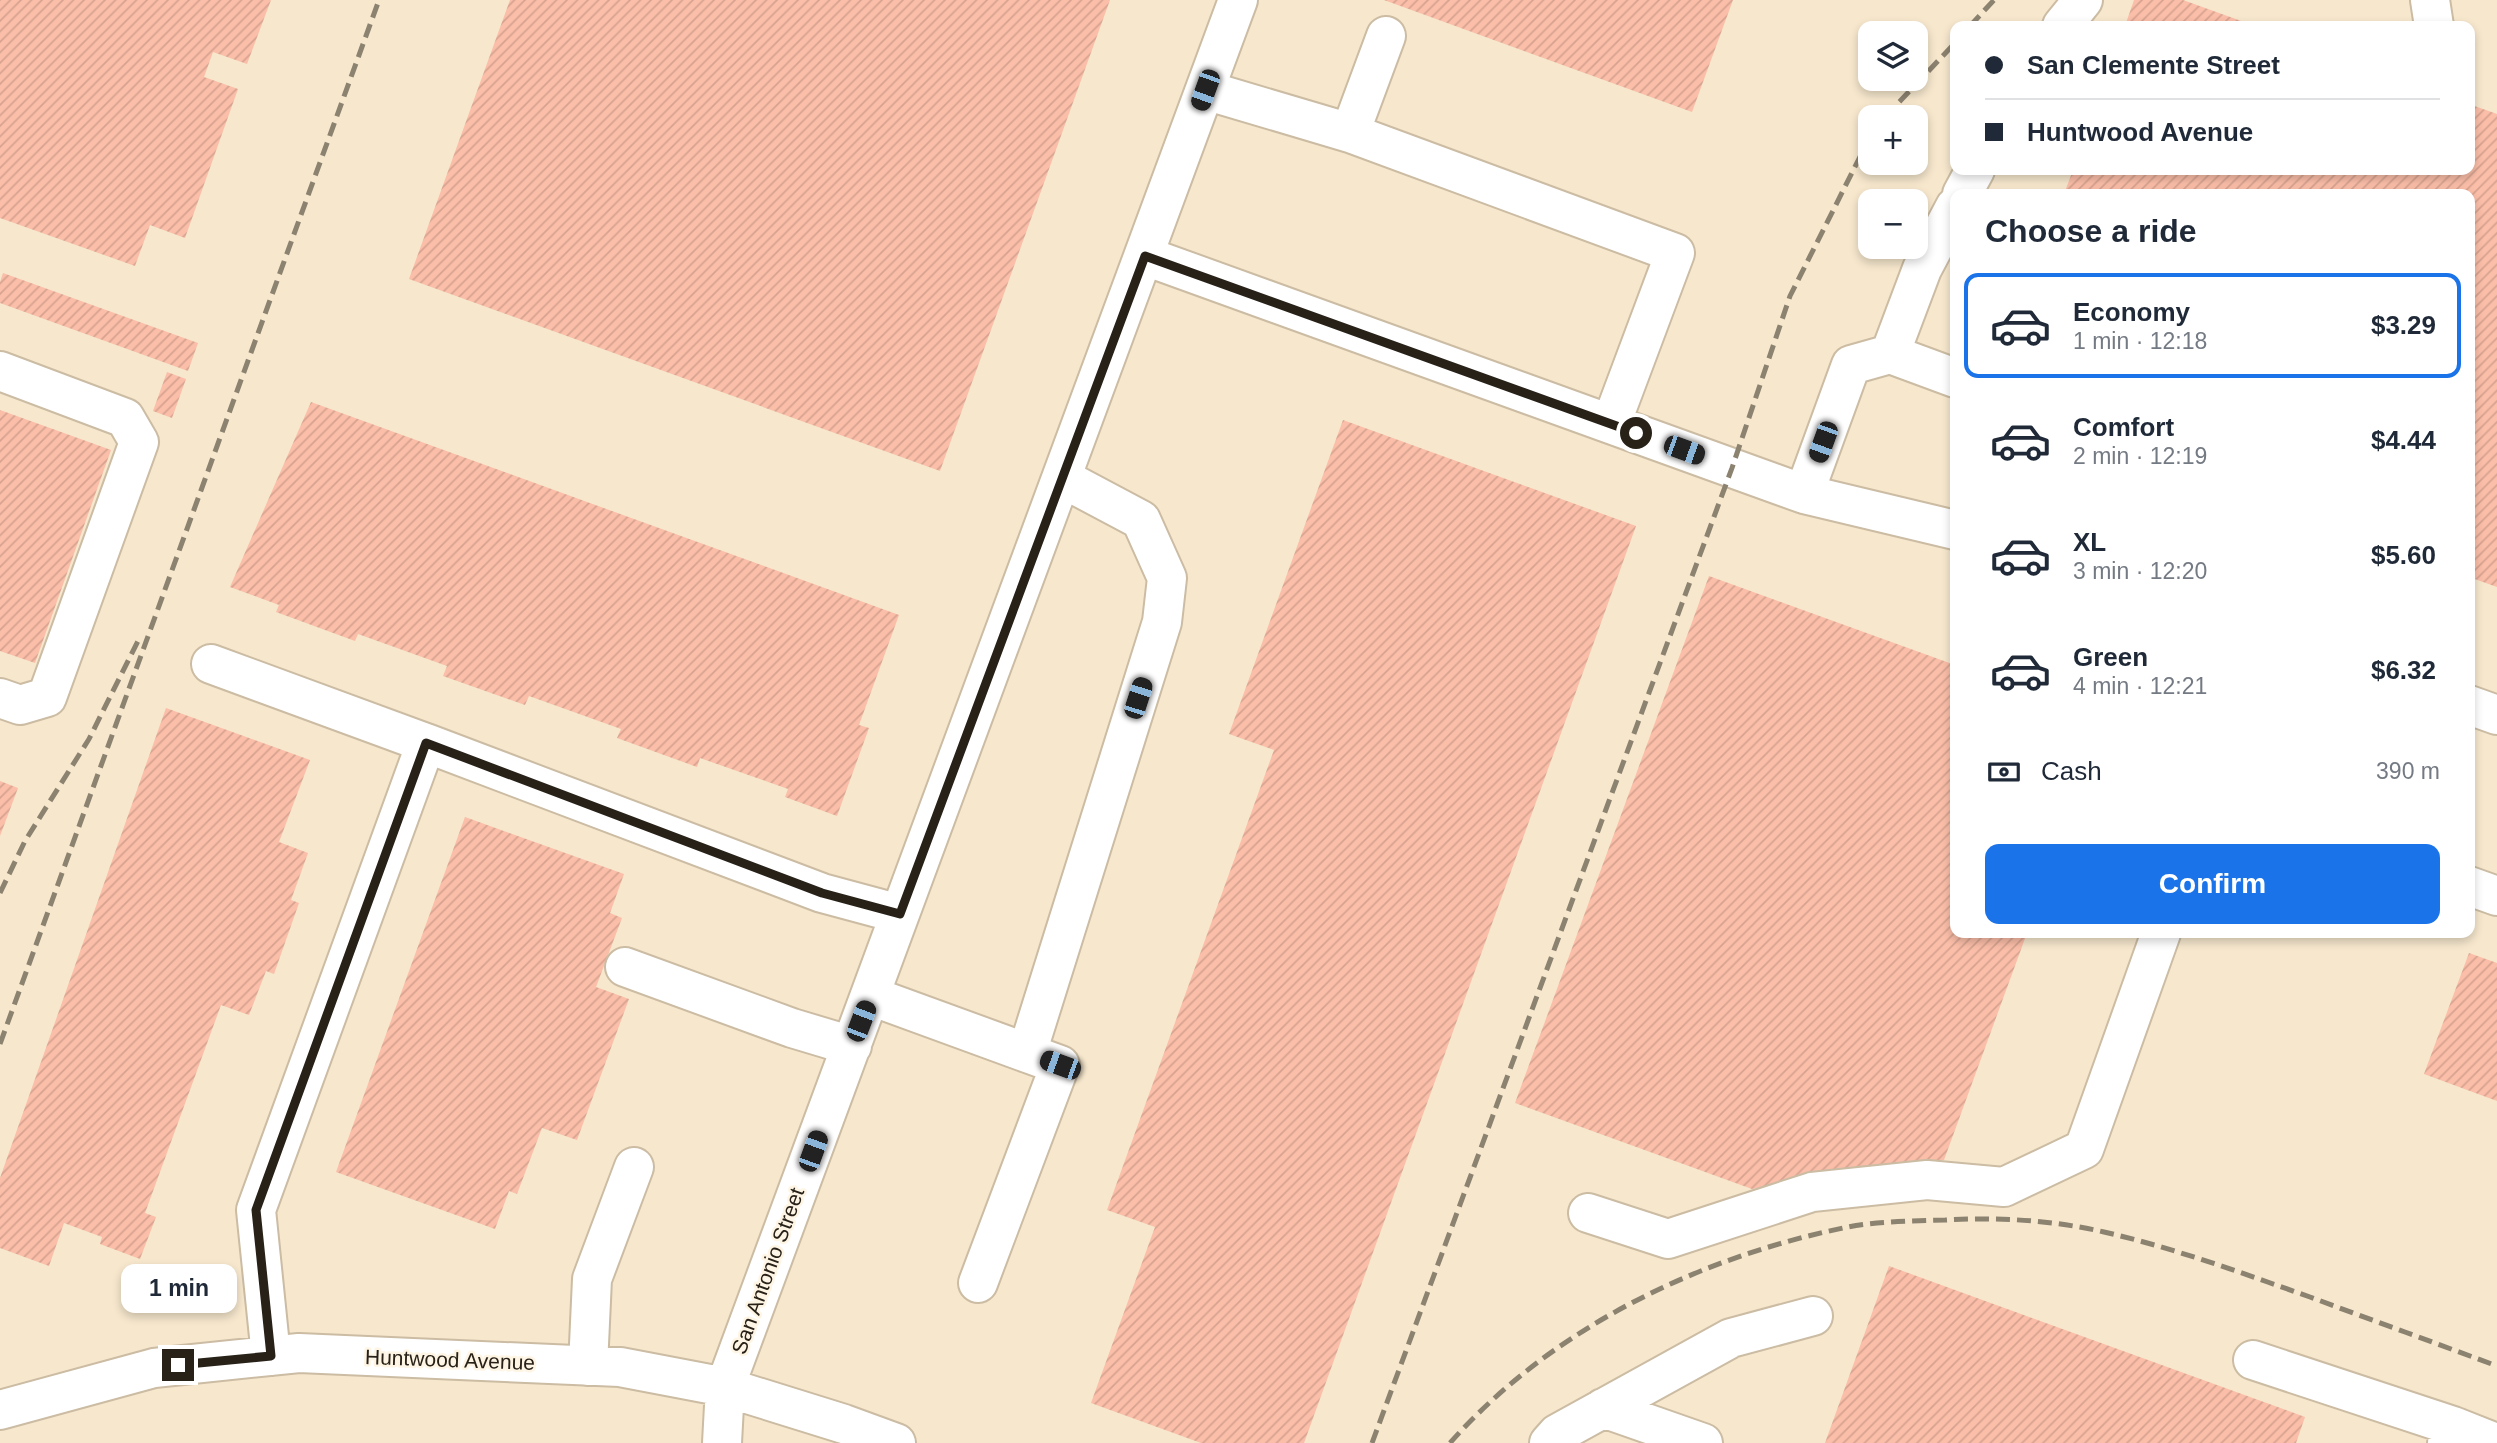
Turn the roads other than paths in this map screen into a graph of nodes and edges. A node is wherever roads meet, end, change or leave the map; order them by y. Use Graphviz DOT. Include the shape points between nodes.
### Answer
graph roads {
  1 [pos="1238,0"];
  2 [pos="2083,0"];
  3 [pos="2430,0"];
  4 [pos="2066,21"];
  5 [pos="2433,21"];
  6 [pos="1386,36"];
  7 [pos="1205,90"];
  8 [pos="1350,133"];
  9 [pos="1950,216"];
  10 [pos="1145,256"];
  11 [pos="1890,354"];
  12 [pos="0,371"];
  13 [pos="1950,377"];
  14 [pos="1611,424"];
  15 [pos="1062,478"];
  16 [pos="1804,494"];
  17 [pos="1950,529"];
  18 [pos="211,664"];
  19 [pos="0,698"];
  20 [pos="2475,707"];
  21 [pos="2497,715"];
  22 [pos="426,743"];
  23 [pos="2475,888"];
  24 [pos="2497,896"];
  25 [pos="900,914"];
  26 [pos="2159,938"];
  27 [pos="625,967"];
  28 [pos="871,996"];
  29 [pos="852,1045"];
  30 [pos="1027,1053"];
  31 [pos="634,1167"];
  32 [pos="1588,1213"];
  33 [pos="978,1283"];
  34 [pos="1813,1316"];
  35 [pos="271,1356"];
  36 [pos="2253,1360"];
  37 [pos="587,1366"];
  38 [pos="725,1387"];
  39 [pos="1603,1408"];
  40 [pos="0,1410"];
  41 [pos="2450,1435"];
  42 [pos="722,1443"];
  43 [pos="896,1443"];
  44 [pos="1549,1443"];
  45 [pos="1703,1443"];
  46 [pos="2496,1443"];
  1 -- 7 [label="street, San Antonio Street"];
  2 -- 4 [label="street"];
  3 -- 5 [label="street"];
  6 -- 8 [label="street"];
  7 -- 8 [label="street"];
  7 -- 10 [label="street, San Antonio Street"];
  8 -- 14 [label="street" via="1675,253"];
  9 -- 11 [label="street" via="1922,269"];
  10 -- 14 [label="street"];
  10 -- 15 [label="street, San Antonio Street"];
  11 -- 13 [label="street"];
  11 -- 16 [label="street" via="1851,365"];
  12 -- 19 [label="street" via="125,418 139,442 47,696 20,705"];
  14 -- 16 [label="street"];
  15 -- 25 [label="street, San Antonio Street"];
  15 -- 30 [label="street" via="1141,520 1167,578 1162,622"];
  16 -- 17 [label="street"];
  18 -- 22 [label="street"];
  20 -- 21 [label="street"];
  22 -- 25 [label="street" via="822,893"];
  22 -- 35 [label="street" via="256,1210"];
  23 -- 24 [label="street"];
  25 -- 28 [label="street, San Antonio Street"];
  26 -- 32 [label="street" via="2084,1149 2004,1186 1927,1180 1812,1192 1668,1239"];
  27 -- 29 [label="street"];
  28 -- 29 [label="street, San Antonio Street"];
  28 -- 30 [label="street"];
  29 -- 38 [label="street, San Antonio Street"];
  30 -- 33 [label="street" via="1060,1065"];
  31 -- 37 [label="street" via="592,1279"];
  34 -- 39 [label="street" via="1731,1338"];
  35 -- 37 [label="street, Huntwood Avenue" via="299,1353"];
  35 -- 40 [label="street, Huntwood Avenue" via="155,1368"];
  36 -- 41 [label="street"];
  37 -- 38 [label="street, Huntwood Avenue" via="620,1367"];
  38 -- 42 [label="street, San Antonio Street"];
  38 -- 43 [label="street, Huntwood Avenue"];
  39 -- 44 [label="street"];
  39 -- 45 [label="street"];
  41 -- 46 [label="street"];
}
